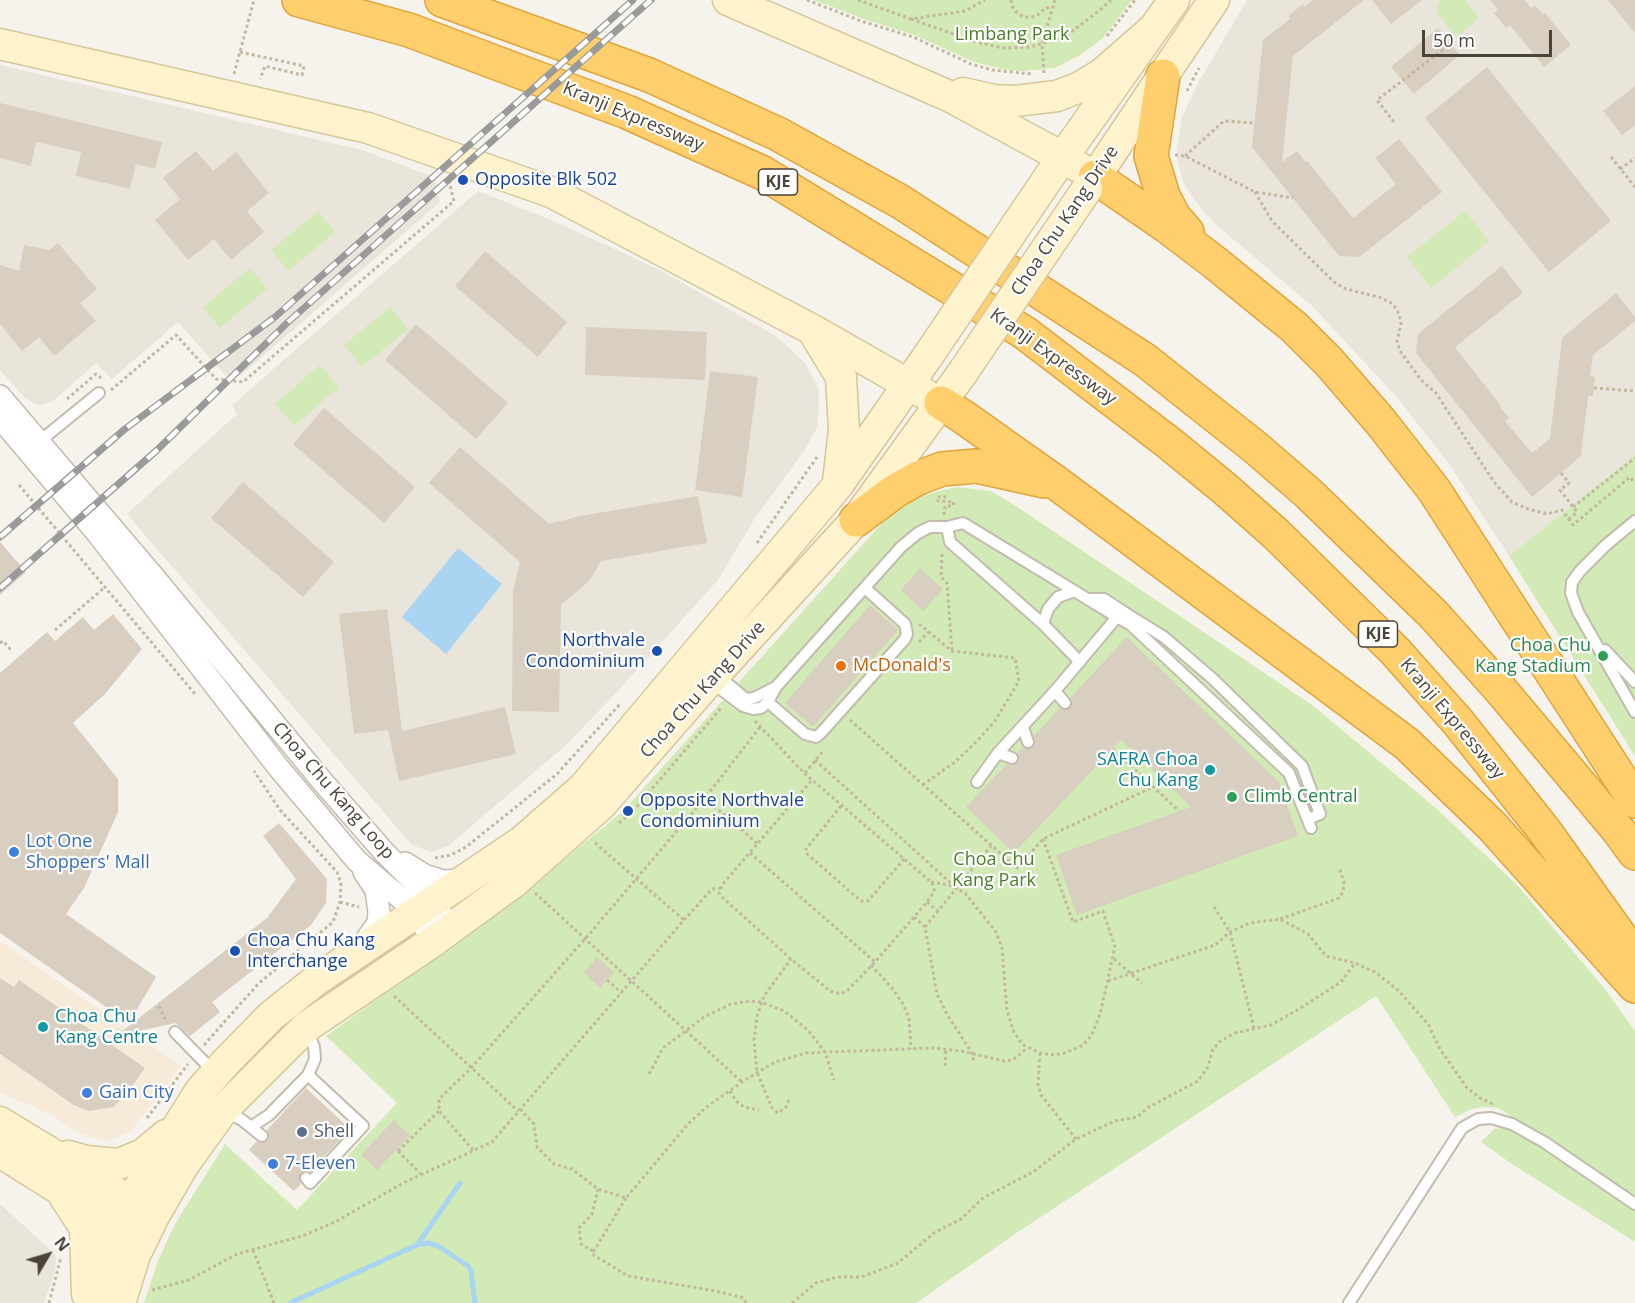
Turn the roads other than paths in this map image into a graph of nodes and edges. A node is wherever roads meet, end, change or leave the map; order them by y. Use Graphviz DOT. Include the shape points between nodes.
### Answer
graph roads {
  1 [pos="299,0"];
  2 [pos="442,0"];
  3 [pos="728,0"];
  4 [pos="1174,0"];
  5 [pos="1214,0"];
  6 [pos="1152,30"];
  7 [pos="0,44"];
  8 [pos="1173,88"];
  9 [pos="949,96"];
  10 [pos="1058,164"];
  11 [pos="1091,183"];
  12 [pos="1214,262"];
  13 [pos="813,330"];
  14 [pos="909,384"];
  15 [pos="99,393"];
  16 [pos="0,396"];
  17 [pos="941,403"];
  18 [pos="0,418"];
  19 [pos="40,441"];
  20 [pos="1058,484"];
  21 [pos="838,485"];
  22 [pos="856,520"];
  23 [pos="1635,521"];
  24 [pos="945,526"];
  25 [pos="865,588"];
  26 [pos="1075,591"];
  27 [pos="1087,599"];
  28 [pos="1117,617"];
  29 [pos="1131,620"];
  30 [pos="1042,624"];
  31 [pos="1592,637"];
  32 [pos="216,651"];
  33 [pos="1080,662"];
  34 [pos="199,664"];
  35 [pos="713,678"];
  36 [pos="1635,682"];
  37 [pos="776,687"];
  38 [pos="1055,691"];
  39 [pos="768,702"];
  40 [pos="1065,703"];
  41 [pos="1635,712"];
  42 [pos="1023,728"];
  43 [pos="1028,742"];
  44 [pos="998,753"];
  45 [pos="1012,759"];
  46 [pos="977,782"];
  47 [pos="1635,801"];
  48 [pos="384,852"];
  49 [pos="1635,853"];
  50 [pos="357,861"];
  51 [pos="466,880"];
  52 [pos="423,909"];
  53 [pos="443,934"];
  54 [pos="355,956"];
  55 [pos="1635,957"];
  56 [pos="1635,986"];
  57 [pos="271,1016"];
  58 [pos="306,1027"];
  59 [pos="175,1032"];
  60 [pos="206,1064"];
  61 [pos="308,1075"];
  62 [pos="223,1110"];
  63 [pos="0,1122"];
  64 [pos="251,1127"];
  65 [pos="176,1128"];
  66 [pos="262,1136"];
  67 [pos="40,1147"];
  68 [pos="0,1152"];
  69 [pos="306,1178"];
  70 [pos="58,1188"];
  71 [pos="1635,1204"];
  72 [pos="136,1221"];
  73 [pos="89,1303"];
  74 [pos="120,1303"];
  75 [pos="1349,1303"];
  1 -- 55 [label="highway, Kranji Expressway / KJE" via="420,34 627,112 763,173 1025,333 1224,488 1395,651 1544,830"];
  2 -- 49 [label="highway, KJE" via="649,75 778,134 901,202 1145,360 1256,448 1434,615"];
  3 -- 9 [label="main road"];
  4 -- 6 [label="main road, Choa Chu Kang Drive"];
  5 -- 8 [label="main road, Choa Chu Kang Drive"];
  6 -- 9 [label="main road" via="1103,73 1057,96 1015,101 958,92"];
  6 -- 10 [label="main road, Choa Chu Kang Drive"];
  7 -- 13 [label="main road" via="388,135 550,192"];
  8 -- 11 [label="main road, Choa Chu Kang Drive"];
  8 -- 12 [label="highway" via="1151,156 1162,196 1174,217"];
  9 -- 10 [label="main road"];
  10 -- 11 [label="main road"];
  10 -- 14 [label="main road, Choa Chu Kang Drive, bridge"];
  11 -- 12 [label="highway" via="1168,227"];
  11 -- 17 [label="main road, Choa Chu Kang Drive, bridge"];
  12 -- 47 [label="highway" via="1294,327 1421,473"];
  13 -- 14 [label="main road"];
  13 -- 21 [label="main road" via="841,377 844,430"];
  14 -- 17 [label="main road"];
  14 -- 21 [label="main road, Choa Chu Kang Drive"];
  15 -- 19 [label="lane"];
  16 -- 19 [label="street, Choa Chu Kang Loop"];
  17 -- 20 [label="highway"];
  17 -- 22 [label="main road, Choa Chu Kang Drive"];
  18 -- 34 [label="street, Choa Chu Kang Loop" via="97,533"];
  19 -- 32 [label="street, Choa Chu Kang Loop"];
  20 -- 22 [label="highway" via="976,466 942,469 918,478"];
  20 -- 56 [label="highway" via="1407,744 1492,826"];
  21 -- 51 [label="main road, Choa Chu Kang Drive" via="583,788 521,842"];
  22 -- 35 [label="main road, Choa Chu Kang Drive"];
  23 -- 31 [label="lane" via="1572,582 1571,593"];
  24 -- 25 [label="lane" via="918,533"];
  24 -- 26 [label="lane" via="963,523"];
  24 -- 30 [label="lane" via="951,542"];
  25 -- 37 [label="lane"];
  25 -- 39 [label="lane" via="904,624 905,639 816,737 805,735"];
  26 -- 27 [label="lane"];
  26 -- 30 [label="lane" via="1058,597"];
  27 -- 28 [label="lane"];
  27 -- 29 [label="lane" via="1104,599"];
  28 -- 29 [label="lane"];
  28 -- 33 [label="lane"];
  29 -- 29 [label="lane" via="1289,773 1312,823 1320,814 1302,766 1213,679 1164,638"];
  30 -- 33 [label="lane"];
  31 -- 36 [label="lane"];
  31 -- 41 [label="lane"];
  32 -- 34 [label="street"];
  32 -- 48 [label="street, Choa Chu Kang Loop"];
  33 -- 38 [label="lane"];
  34 -- 50 [label="street, Choa Chu Kang Loop"];
  35 -- 37 [label="lane" via="746,699"];
  35 -- 39 [label="lane" via="743,706 761,708"];
  35 -- 53 [label="main road, Choa Chu Kang Drive" via="601,805 513,883"];
  37 -- 39 [label="lane"];
  38 -- 40 [label="lane"];
  38 -- 42 [label="lane"];
  42 -- 43 [label="lane"];
  42 -- 44 [label="lane"];
  44 -- 45 [label="lane"];
  44 -- 46 [label="lane"];
  48 -- 51 [label="street" via="424,875 443,881"];
  48 -- 52 [label="street, Choa Chu Kang Loop" via="419,887"];
  50 -- 52 [label="street, Choa Chu Kang Loop" via="404,901"];
  50 -- 54 [label="street" via="376,890 379,912 378,923"];
  51 -- 52 [label="main road, Choa Chu Kang Drive"];
  52 -- 53 [label="street, Choa Chu Kang Loop"];
  52 -- 54 [label="main road, Choa Chu Kang Drive"];
  53 -- 58 [label="main road, Choa Chu Kang Drive"];
  54 -- 57 [label="main road, Choa Chu Kang Drive"];
  57 -- 58 [label="main road" via="291,1014"];
  57 -- 60 [label="main road, Choa Chu Kang Drive"];
  58 -- 61 [label="lane" via="315,1059"];
  58 -- 62 [label="main road, Choa Chu Kang Drive"];
  59 -- 60 [label="lane"];
  60 -- 65 [label="main road, Choa Chu Kang Drive" via="200,1091"];
  61 -- 64 [label="lane" via="269,1115"];
  61 -- 69 [label="lane" via="363,1126 310,1183"];
  62 -- 64 [label="lane"];
  62 -- 72 [label="main road, Choa Chu Kang Drive" via="183,1166"];
  63 -- 67 [label="main road"];
  64 -- 66 [label="lane"];
  65 -- 67 [label="main road" via="143,1154 119,1164 86,1161"];
  65 -- 72 [label="main road, Choa Chu Kang Drive"];
  67 -- 72 [label="main road"];
  68 -- 70 [label="main road"];
  70 -- 72 [label="main road"];
  70 -- 73 [label="main road" via="85,1228"];
  71 -- 75 [label="lane" via="1512,1124 1478,1119 1462,1128"];
  72 -- 73 [label="main road, Choa Chu Kang Drive" via="112,1240"];
  72 -- 74 [label="main road, Choa Chu Kang Drive"];
}
